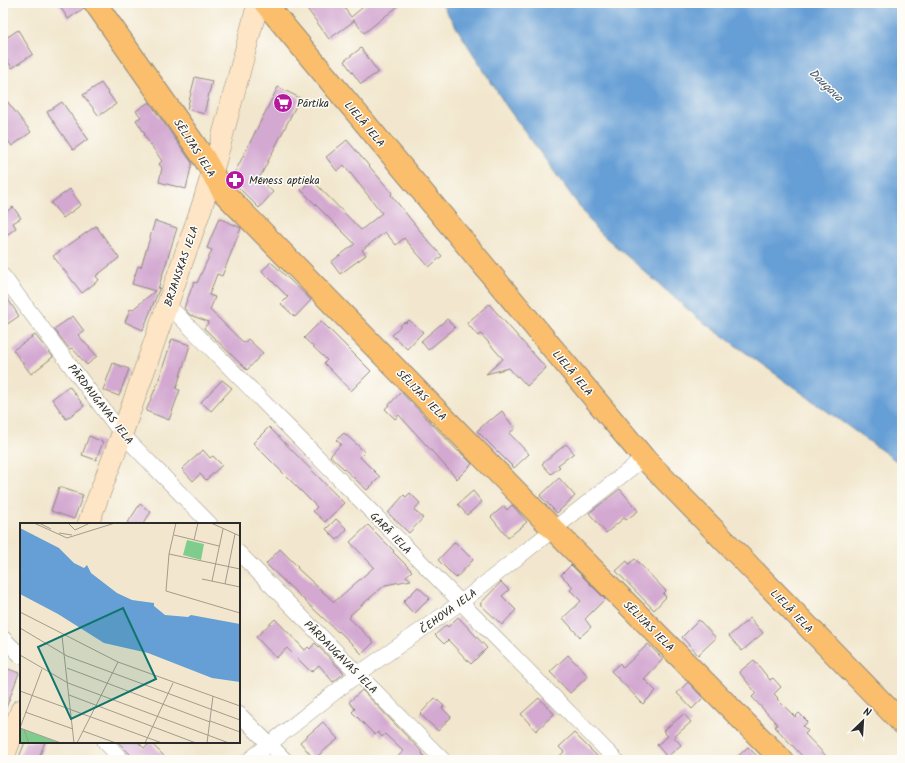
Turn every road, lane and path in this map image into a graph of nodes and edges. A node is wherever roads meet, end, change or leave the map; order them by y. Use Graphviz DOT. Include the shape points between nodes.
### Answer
graph roads {
  1 [pos="94,3"];
  2 [pos="258,3"];
  3 [pos="265,3"];
  4 [pos="212,173"];
  5 [pos="3,276"];
  6 [pos="168,305"];
  7 [pos="122,434"];
  8 [pos="644,458"];
  9 [pos="88,523"];
  10 [pos="209,523"];
  11 [pos="553,529"];
  12 [pos="240,554"];
  13 [pos="460,603"];
  14 [pos="3,638"];
  15 [pos="20,655"];
  16 [pos="358,674"];
  17 [pos="20,713"];
  18 [pos="240,715"];
  19 [pos="902,723"];
  20 [pos="106,743"];
  21 [pos="269,744"];
  22 [pos="3,760"];
  23 [pos="122,760"];
  24 [pos="250,760"];
  25 [pos="285,760"];
  26 [pos="443,760"];
  27 [pos="616,760"];
  28 [pos="782,760"];
  1 -- 4 [label="main road, SĒLIJAS IELA" via="187,133"];
  2 -- 4 [label="main road, BRJANSKAS IELA"];
  3 -- 8 [label="main road, LIELĀ IELA"];
  4 -- 6 [label="main road, BRJANSKAS IELA"];
  4 -- 11 [label="main road, SĒLIJAS IELA" via="223,192"];
  5 -- 7 [label="street, PĀRDAUGAVAS IELA"];
  6 -- 7 [label="main road, BRJANSKAS IELA"];
  6 -- 13 [label="street, GARĀ IELA"];
  7 -- 9 [label="main road, BRJANSKAS IELA"];
  7 -- 10 [label="street, PĀRDAUGAVAS IELA"];
  8 -- 11 [label="street, ČEHOVA IELA"];
  8 -- 19 [label="main road, LIELĀ IELA"];
  11 -- 13 [label="street, ČEHOVA IELA"];
  11 -- 28 [label="main road, SĒLIJAS IELA"];
  12 -- 16 [label="street, PĀRDAUGAVAS IELA"];
  13 -- 16 [label="street, ČEHOVA IELA"];
  13 -- 27 [label="street, GARĀ IELA"];
  14 -- 15 [label="street"];
  16 -- 21 [label="street, ČEHOVA IELA"];
  16 -- 26 [label="street, PĀRDAUGAVAS IELA"];
  17 -- 22 [label="main road"];
  18 -- 21 [label="street"];
  20 -- 23 [label="street"];
  21 -- 24 [label="street, ČEHOVA IELA"];
  21 -- 25 [label="street"];
}
